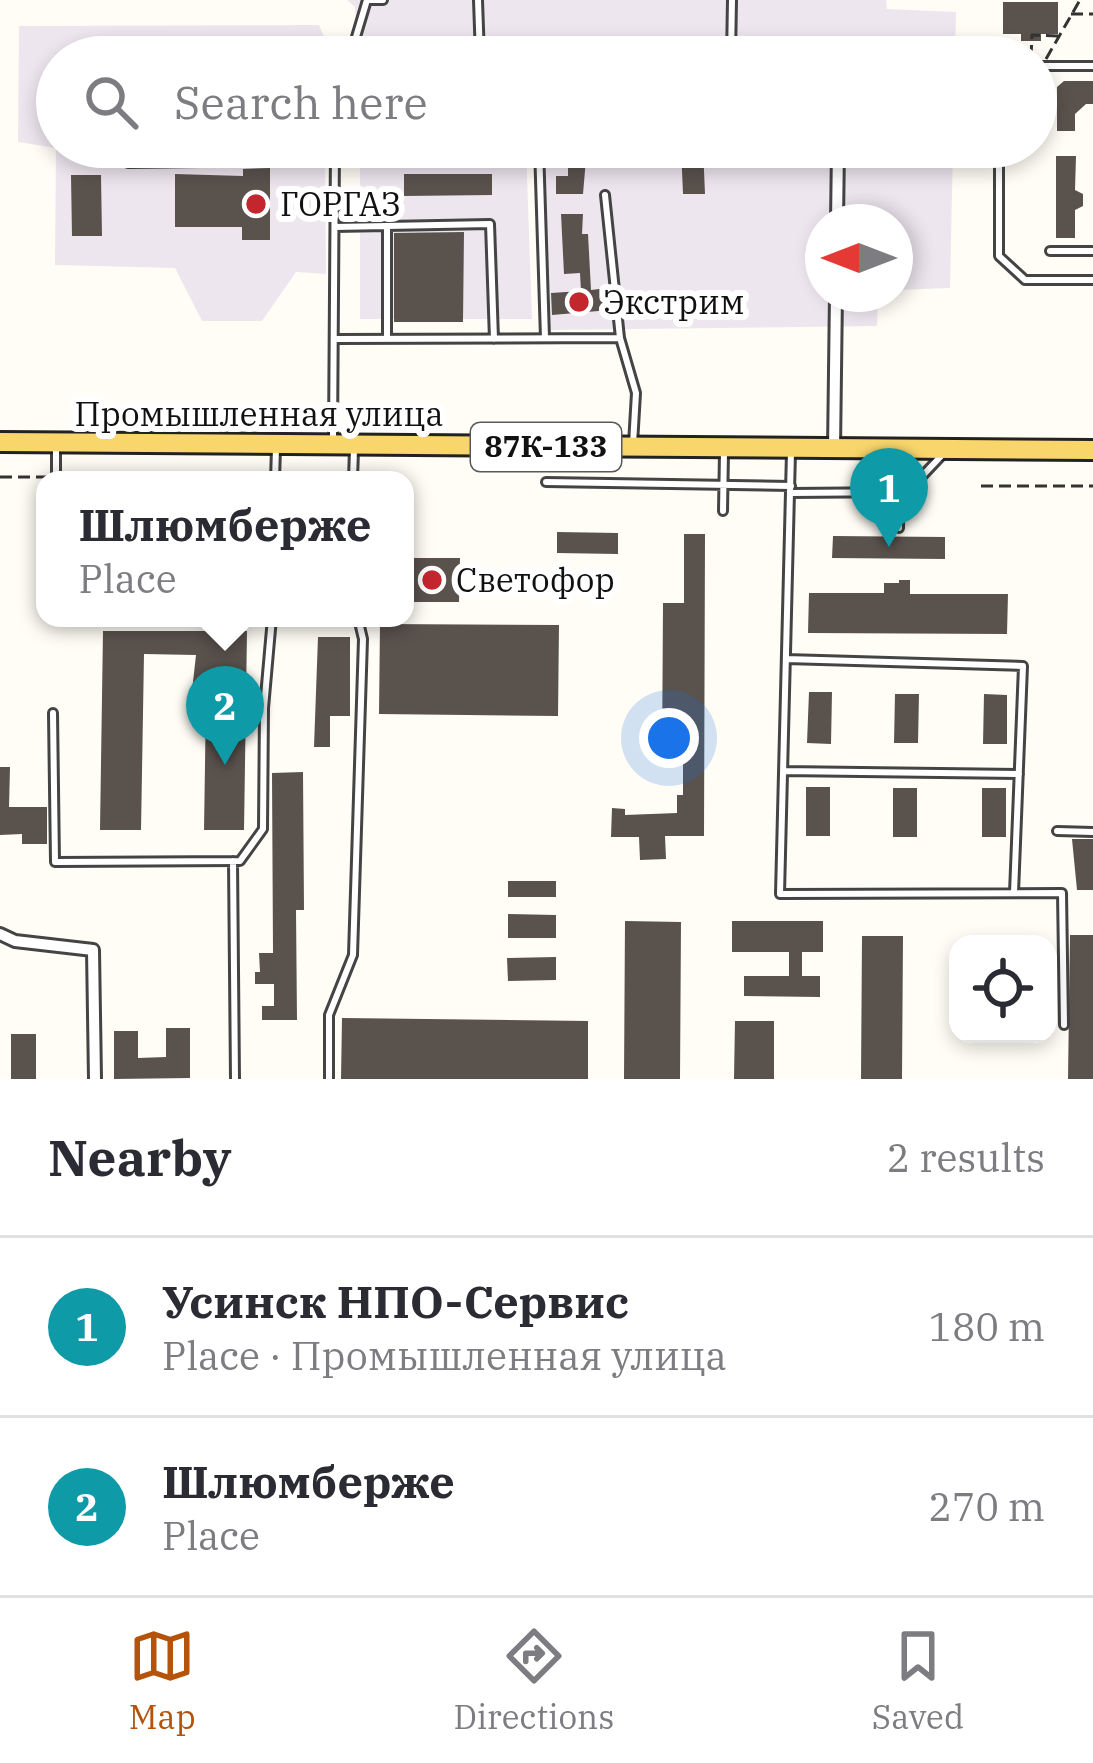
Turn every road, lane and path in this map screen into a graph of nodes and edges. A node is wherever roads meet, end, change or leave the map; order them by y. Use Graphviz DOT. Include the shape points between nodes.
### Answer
graph roads {
  1 [pos="383,0"];
  2 [pos="478,0"];
  3 [pos="733,0"];
  4 [pos="1081,0"];
  5 [pos="1069,14"];
  6 [pos="1093,14"];
  7 [pos="356,36"];
  8 [pos="479,36"];
  9 [pos="732,36"];
  10 [pos="1032,36"];
  11 [pos="1061,36"];
  12 [pos="1057,41"];
  13 [pos="1057,66"];
  14 [pos="1093,66"];
  15 [pos="335,168"];
  16 [pos="540,168"];
  17 [pos="838,168"];
  18 [pos="999,168"];
  19 [pos="605,195"];
  20 [pos="837,204"];
  21 [pos="387,226"];
  22 [pos="335,227"];
  23 [pos="1093,250"];
  24 [pos="1050,251"];
  25 [pos="1093,280"];
  26 [pos="836,312"];
  27 [pos="544,338"];
  28 [pos="620,338"];
  29 [pos="335,339"];
  30 [pos="387,339"];
  31 [pos="494,339"];
  32 [pos="0,442"];
  33 [pos="56,442"];
  34 [pos="276,444"];
  35 [pos="333,445"];
  36 [pos="354,445"];
  37 [pos="633,447"];
  38 [pos="724,448"];
  39 [pos="791,448"];
  40 [pos="834,449"];
  41 [pos="900,449"];
  42 [pos="948,450"];
  43 [pos="1093,450"];
  44 [pos="56,471"];
  45 [pos="275,471"];
  46 [pos="353,471"];
  47 [pos="0,477"];
  48 [pos="36,478"];
  49 [pos="546,482"];
  50 [pos="724,485"];
  51 [pos="981,486"];
  52 [pos="1093,487"];
  53 [pos="791,489"];
  54 [pos="900,492"];
  55 [pos="724,511"];
  56 [pos="899,528"];
  57 [pos="271,627"];
  58 [pos="360,627"];
  59 [pos="786,659"];
  60 [pos="53,713"];
  61 [pos="783,771"];
  62 [pos="1019,774"];
  63 [pos="1057,831"];
  64 [pos="1093,832"];
  65 [pos="233,861"];
  66 [pos="1014,893"];
  67 [pos="0,934"];
  68 [pos="1064,1025"];
  69 [pos="94,1079"];
  70 [pos="235,1079"];
  71 [pos="329,1079"];
  1 -- 7 [label="lane" via="367,1"];
  2 -- 8 [label="lane"];
  3 -- 9 [label="lane"];
  4 -- 5 [label="path"];
  5 -- 6 [label="path"];
  5 -- 11 [label="path"];
  10 -- 11 [label="path"];
  11 -- 12 [label="path"];
  13 -- 14 [label="lane"];
  15 -- 22 [label="lane"];
  16 -- 27 [label="lane"];
  17 -- 20 [label="street"];
  18 -- 25 [label="lane" via="999,256 1024,280"];
  19 -- 28 [label="lane"];
  21 -- 22 [label="lane"];
  21 -- 30 [label="lane"];
  21 -- 31 [label="lane" via="490,224"];
  22 -- 29 [label="lane"];
  23 -- 24 [label="lane"];
  26 -- 40 [label="street"];
  27 -- 28 [label="lane"];
  27 -- 31 [label="lane"];
  28 -- 37 [label="lane" via="636,393"];
  29 -- 30 [label="lane"];
  29 -- 35 [label="lane"];
  30 -- 31 [label="lane"];
  32 -- 33 [label="main road, Промышленная улица / 87К-133"];
  33 -- 34 [label="main road, Промышленная улица / 87К-133"];
  33 -- 44 [label="lane"];
  34 -- 35 [label="main road, Промышленная улица / 87К-133"];
  34 -- 45 [label="lane"];
  35 -- 36 [label="main road, Промышленная улица / 87К-133"];
  36 -- 37 [label="main road, Промышленная улица / 87К-133"];
  36 -- 46 [label="lane"];
  37 -- 38 [label="main road, Промышленная улица / 87К-133"];
  38 -- 39 [label="main road, Промышленная улица / 87К-133"];
  38 -- 50 [label="lane"];
  39 -- 40 [label="main road, Промышленная улица / 87К-133"];
  39 -- 53 [label="lane"];
  40 -- 41 [label="main road, Промышленная улица / 87К-133"];
  41 -- 42 [label="main road, Промышленная улица / 87К-133"];
  41 -- 54 [label="lane"];
  42 -- 43 [label="main road, Промышленная улица / 87К-133"];
  42 -- 54 [label="lane"];
  47 -- 48 [label="path"];
  49 -- 50 [label="lane"];
  50 -- 53 [label="lane"];
  50 -- 55 [label="lane"];
  51 -- 52 [label="path"];
  53 -- 54 [label="lane"];
  53 -- 59 [label="lane"];
  54 -- 56 [label="lane"];
  57 -- 65 [label="lane" via="263,829"];
  58 -- 71 [label="lane" via="353,955 329,1015"];
  59 -- 61 [label="lane"];
  59 -- 62 [label="lane" via="1023,666"];
  60 -- 65 [label="lane" via="55,862"];
  61 -- 62 [label="lane"];
  61 -- 66 [label="lane" via="780,894"];
  62 -- 66 [label="lane"];
  63 -- 64 [label="lane"];
  65 -- 70 [label="lane"];
  66 -- 68 [label="lane" via="1062,893"];
  67 -- 69 [label="street" via="94,950"];
}
